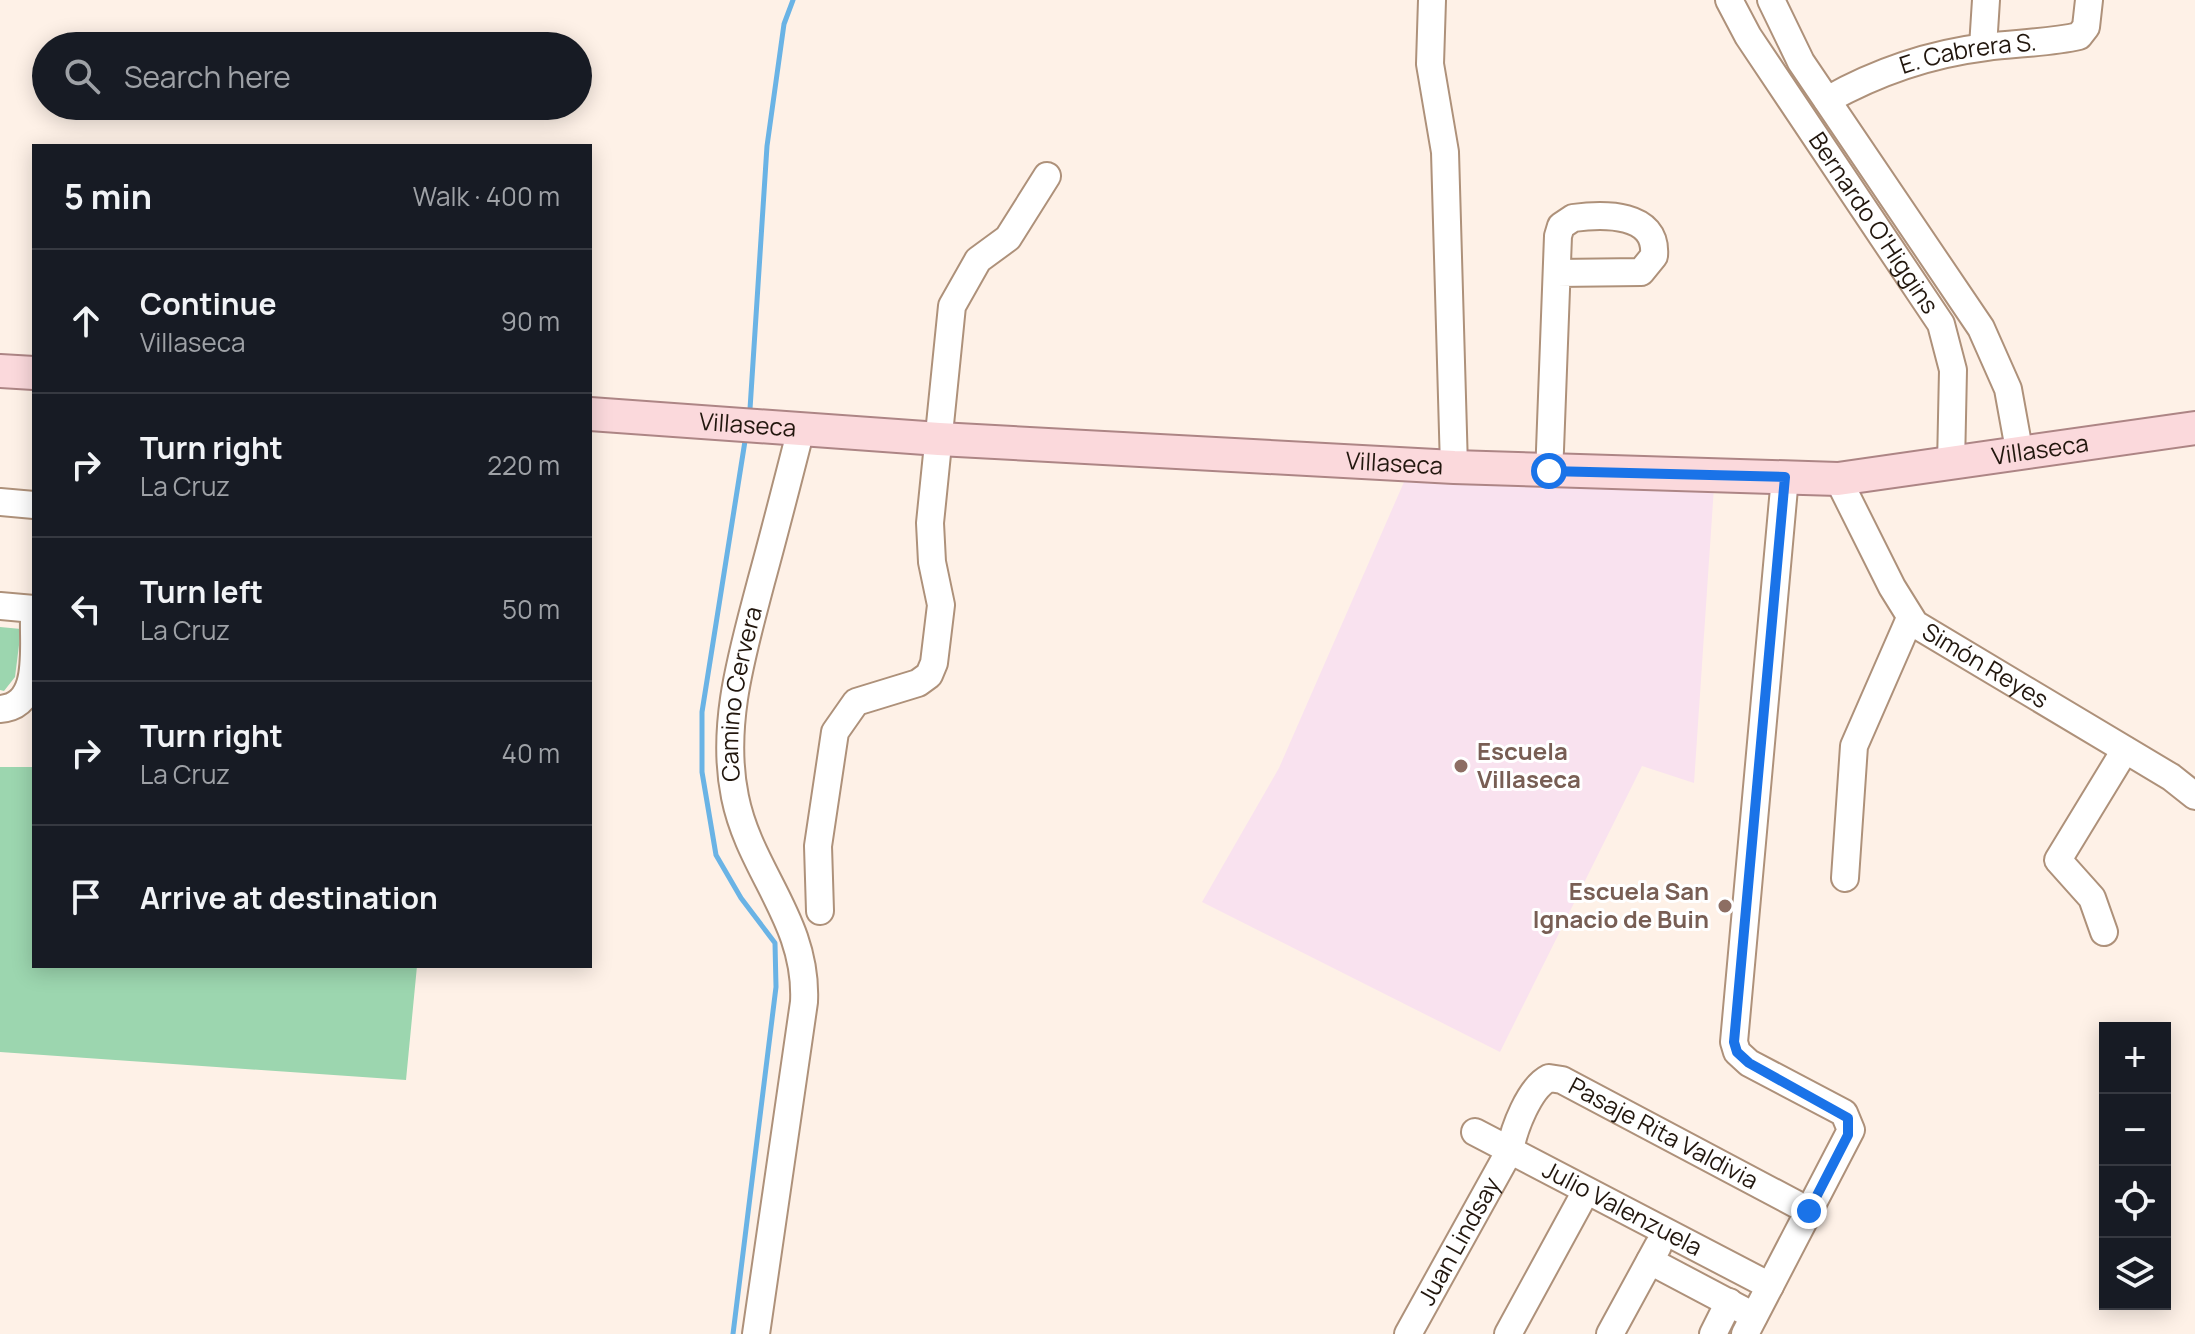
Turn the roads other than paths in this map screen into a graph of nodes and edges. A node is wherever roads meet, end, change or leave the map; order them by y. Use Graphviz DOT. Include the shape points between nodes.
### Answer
graph roads {
  1 [pos="1432,0"];
  2 [pos="1729,0"];
  3 [pos="1771,0"];
  4 [pos="1986,0"];
  5 [pos="2089,0"];
  6 [pos="1983,47"];
  7 [pos="1801,62"];
  8 [pos="1778,79"];
  9 [pos="1827,100"];
  10 [pos="1047,176"];
  11 [pos="1557,273"];
  12 [pos="0,371"];
  13 [pos="32,373"];
  14 [pos="592,414"];
  15 [pos="2195,428"];
  16 [pos="801,429"];
  17 [pos="939,439"];
  18 [pos="2020,455"];
  19 [pos="1951,465"];
  20 [pos="1454,467"];
  21 [pos="1549,471"];
  22 [pos="1785,477"];
  23 [pos="1838,479"];
  24 [pos="0,502"];
  25 [pos="32,505"];
  26 [pos="0,606"];
  27 [pos="32,609"];
  28 [pos="1910,618"];
  29 [pos="32,654"];
  30 [pos="0,709"];
  31 [pos="2125,750"];
  32 [pos="2195,796"];
  33 [pos="1845,878"];
  34 [pos="820,911"];
  35 [pos="2104,932"];
  36 [pos="1475,1132"];
  37 [pos="1510,1150"];
  38 [pos="1586,1191"];
  39 [pos="1809,1211"];
  40 [pos="1666,1233"];
  41 [pos="1650,1261"];
  42 [pos="1770,1286"];
  43 [pos="1729,1302"];
  44 [pos="1750,1325"];
  45 [pos="756,1334"];
  46 [pos="1408,1334"];
  47 [pos="1508,1334"];
  48 [pos="1610,1334"];
  49 [pos="1713,1334"];
  1 -- 20 [label="street" via="1430,64 1445,152"];
  2 -- 8 [label="street, Bernardo O'Higgins"];
  3 -- 7 [label="street, Bernardo O'Higgins"];
  4 -- 6 [label="street"];
  5 -- 6 [label="street, E. Cabrera S." via="2086,27 2079,36"];
  6 -- 9 [label="street, E. Cabrera S." via="1886,70"];
  7 -- 8 [label="street"];
  7 -- 9 [label="street, Bernardo O'Higgins"];
  8 -- 19 [label="street, Bernardo O'Higgins" via="1941,324 1953,370"];
  9 -- 18 [label="street, Bernardo O'Higgins" via="1986,337 2008,389"];
  10 -- 17 [label="street" via="1008,238 978,260 952,306"];
  11 -- 21 [label="street"];
  12 -- 13 [label="main road"];
  14 -- 16 [label="main road, Villaseca"];
  15 -- 18 [label="main road, Villaseca"];
  16 -- 17 [label="main road, Villaseca"];
  16 -- 45 [label="street, Camino Cervera" via="740,666 730,740 739,814 793,928 804,974"];
  17 -- 20 [label="main road, Villaseca"];
  17 -- 34 [label="street" via="930,523 941,605 934,663 918,683 856,702 835,732 818,846"];
  18 -- 19 [label="main road, Villaseca"];
  19 -- 23 [label="main road, Villaseca"];
  20 -- 21 [label="main road, Villaseca"];
  21 -- 22 [label="main road, Villaseca"];
  22 -- 23 [label="main road, Villaseca"];
  22 -- 39 [label="street" via="1734,1042 1749,1063 1848,1118 1848,1135"];
  23 -- 28 [label="street, Simón Reyes"];
  24 -- 25 [label="street"];
  26 -- 27 [label="street"];
  28 -- 31 [label="street, Simón Reyes"];
  28 -- 33 [label="street" via="1854,746"];
  29 -- 30 [label="street" via="30,688 22,701"];
  31 -- 32 [label="street, Simón Reyes"];
  31 -- 35 [label="street" via="2058,860 2092,898"];
  36 -- 37 [label="street, Julio Valenzuela"];
  37 -- 38 [label="street, Julio Valenzuela"];
  37 -- 39 [label="street, Pasaje Rita Valdivia" via="1538,1087 1558,1078"];
  37 -- 46 [label="street, Juan Lindsay"];
  38 -- 40 [label="street, Julio Valenzuela"];
  38 -- 47 [label="street"];
  39 -- 42 [label="street"];
  40 -- 41 [label="street"];
  40 -- 42 [label="street, Julio Valenzuela"];
  41 -- 43 [label="street, Julio Valenzuela"];
  41 -- 48 [label="street"];
  42 -- 44 [label="street"];
  43 -- 44 [label="street, Julio Valenzuela"];
  43 -- 49 [label="street"];
}
